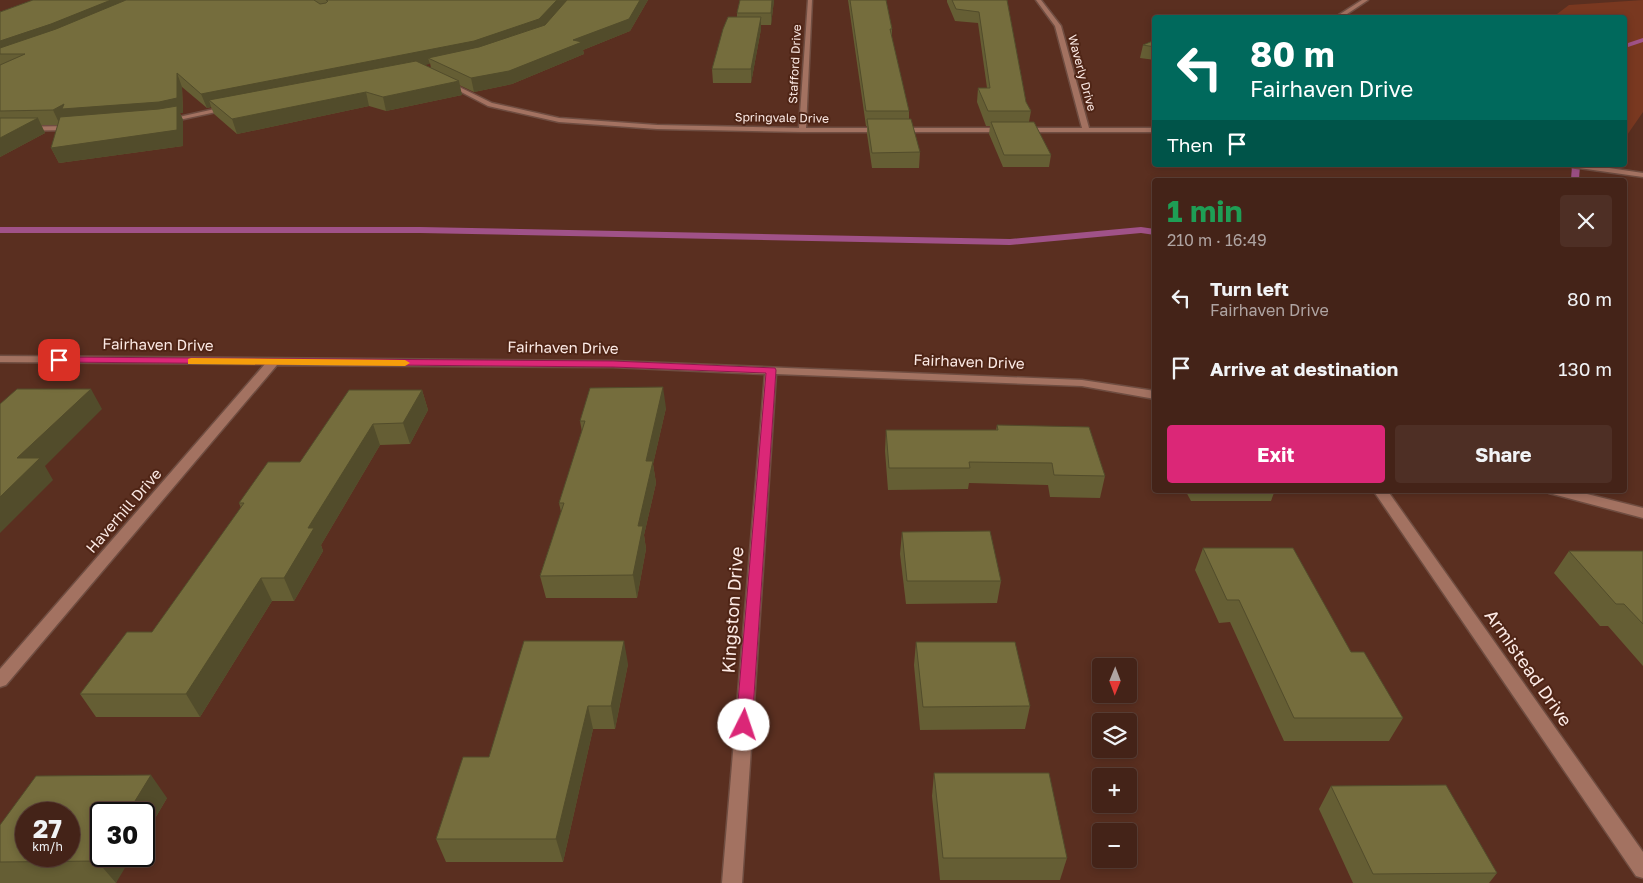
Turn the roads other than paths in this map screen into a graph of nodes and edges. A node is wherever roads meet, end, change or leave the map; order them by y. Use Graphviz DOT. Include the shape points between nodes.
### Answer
graph roads {
  1 [pos="810,0"];
  2 [pos="1038,0"];
  3 [pos="1366,0"];
  4 [pos="1341,15"];
  5 [pos="438,79"];
  6 [pos="234,107"];
  7 [pos="156,121"];
  8 [pos="82,127"];
  9 [pos="0,129"];
  10 [pos="1086,129"];
  11 [pos="802,130"];
  12 [pos="1152,130"];
  13 [pos="1586,167"];
  14 [pos="1643,175"];
  15 [pos="0,359"];
  16 [pos="273,362"];
  17 [pos="771,370"];
  18 [pos="1152,395"];
  19 [pos="1382,493"];
  20 [pos="1566,493"];
  21 [pos="1643,513"];
  22 [pos="0,680"];
  23 [pos="1643,869"];
  24 [pos="732,883"];
  1 -- 11 [label="street, Stafford Drive"];
  2 -- 10 [label="street, Waverly Drive" via="1058,26"];
  3 -- 4 [label="street"];
  5 -- 11 [label="street, Springvale Drive" via="490,105 559,120 657,127"];
  6 -- 7 [label="street"];
  8 -- 9 [label="street"];
  10 -- 11 [label="street, Springvale Drive"];
  10 -- 12 [label="street, Springvale Drive"];
  13 -- 14 [label="street"];
  15 -- 16 [label="street, Fairhaven Drive"];
  16 -- 17 [label="street, Fairhaven Drive" via="613,364"];
  16 -- 22 [label="street, Haverhill Drive"];
  17 -- 18 [label="street, Fairhaven Drive" via="1082,383"];
  17 -- 24 [label="street, Kingston Drive"];
  19 -- 23 [label="street, Armistead Drive"];
  20 -- 21 [label="street"];
}
